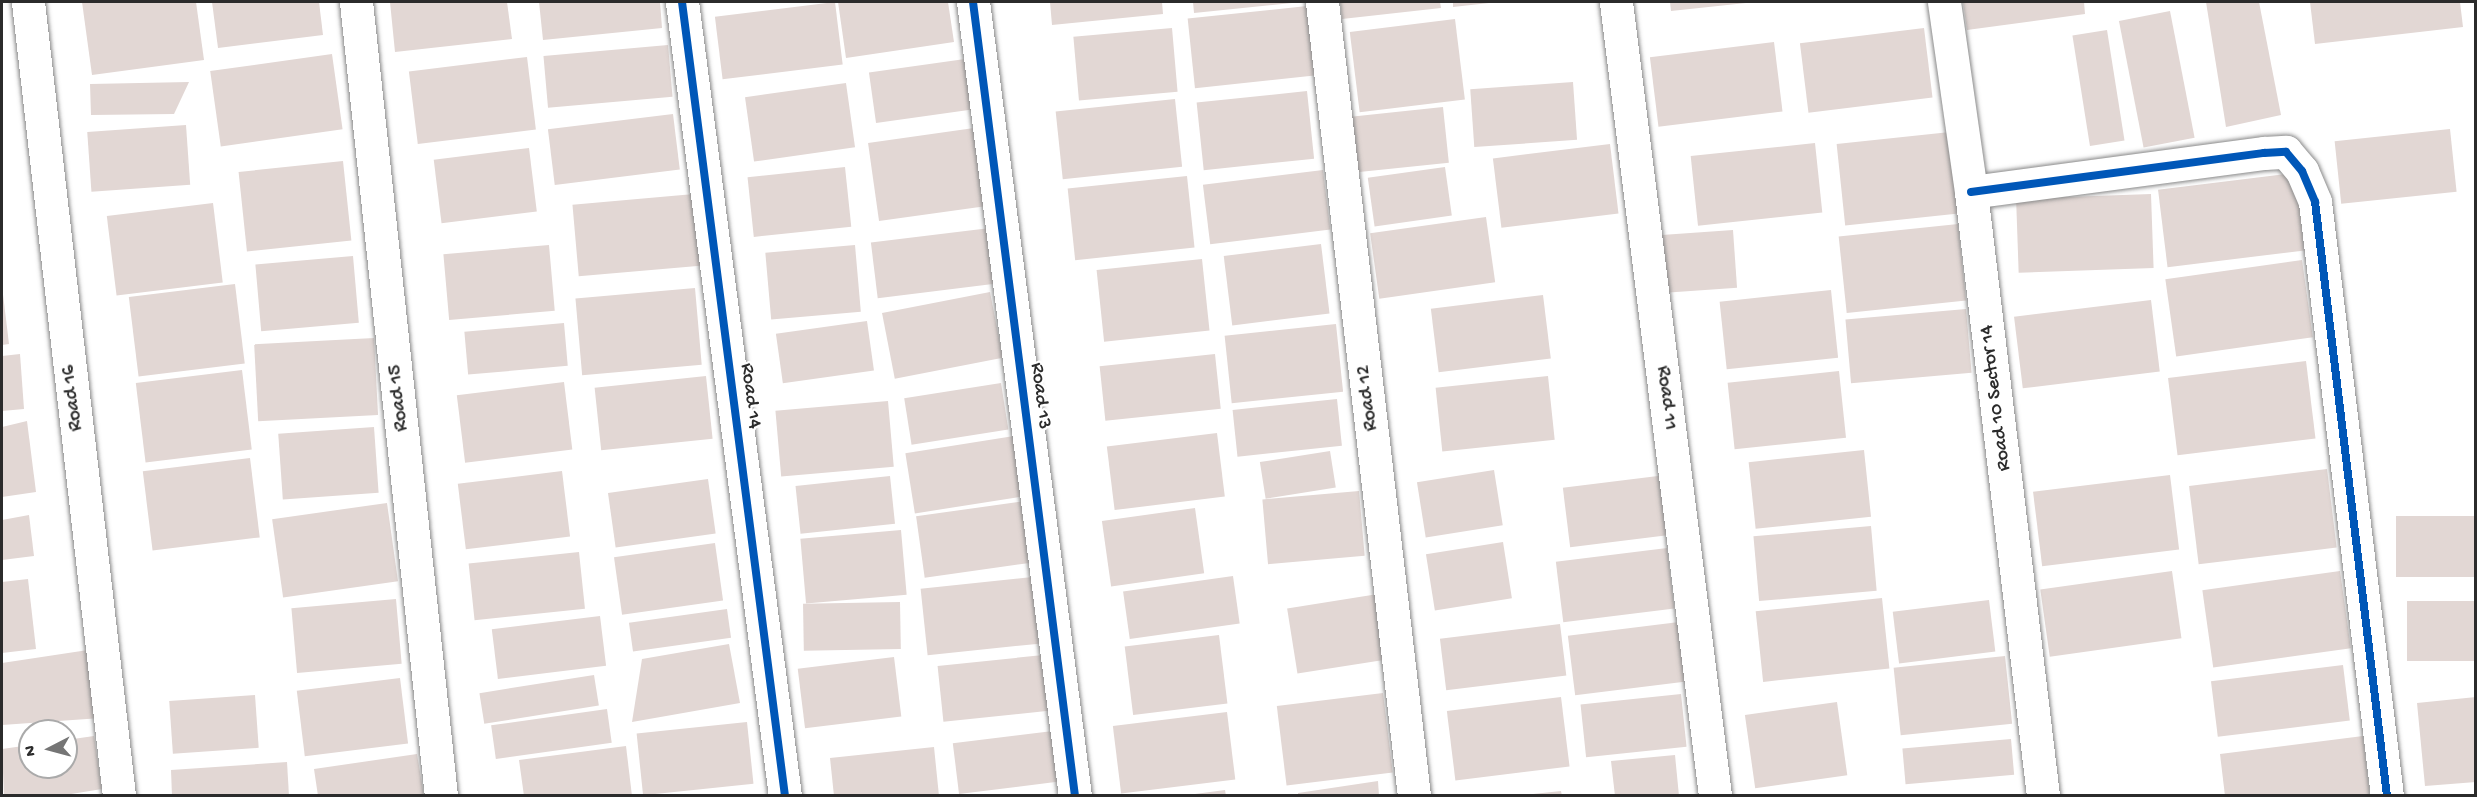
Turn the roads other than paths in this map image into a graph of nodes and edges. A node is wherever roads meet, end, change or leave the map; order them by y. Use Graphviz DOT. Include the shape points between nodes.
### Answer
graph roads {
  1 [pos="28,2"];
  2 [pos="356,2"];
  3 [pos="682,2"];
  4 [pos="973,2"];
  5 [pos="1322,2"];
  6 [pos="1616,2"];
  7 [pos="1944,2"];
  8 [pos="1971,192"];
  9 [pos="119,795"];
  10 [pos="441,795"];
  11 [pos="785,795"];
  12 [pos="1075,795"];
  13 [pos="1414,795"];
  14 [pos="1715,795"];
  15 [pos="2043,795"];
  16 [pos="2388,795"];
  1 -- 9 [label="street, Road 16"];
  2 -- 10 [label="street, Road 15"];
  3 -- 11 [label="street, Road 14"];
  4 -- 12 [label="street, Road 13"];
  5 -- 13 [label="street, Road 12"];
  6 -- 14 [label="street, Road 11"];
  7 -- 8 [label="street, Road 10 Sector 14"];
  8 -- 15 [label="street, Road 10 Sector 14"];
  8 -- 16 [label="street" via="2264,153 2286,152 2302,171 2314,202"];
}
